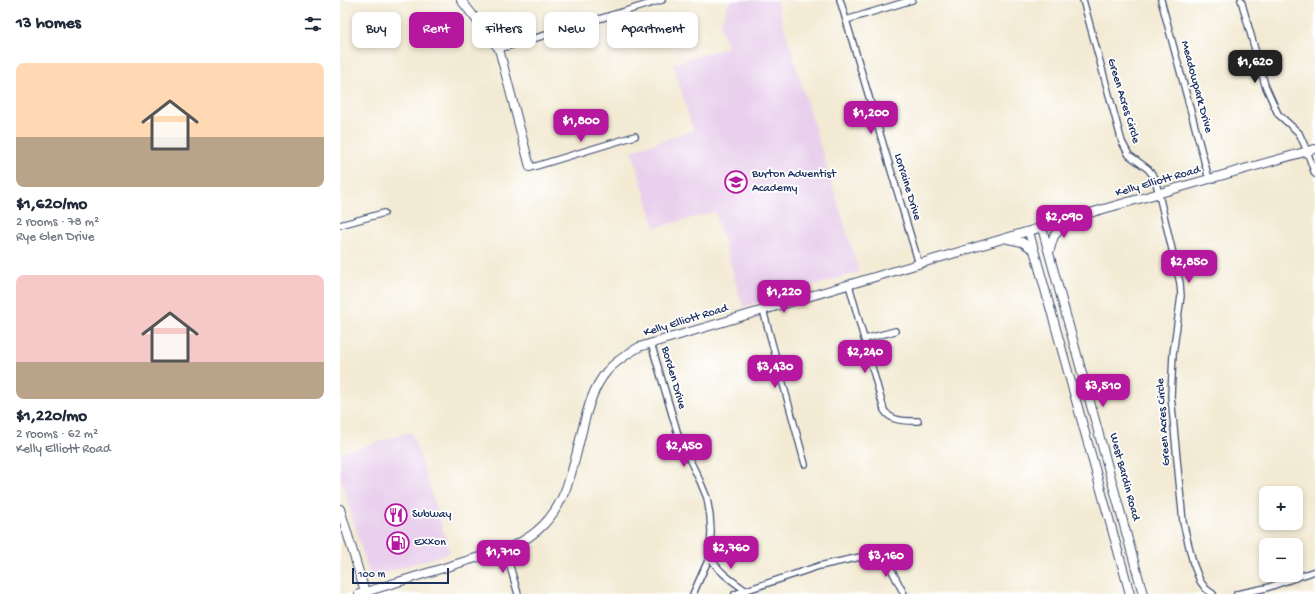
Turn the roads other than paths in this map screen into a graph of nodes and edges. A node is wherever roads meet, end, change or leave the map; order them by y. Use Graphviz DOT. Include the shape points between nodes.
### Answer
graph roads {
  1 [pos="460,0"];
  2 [pos="662,0"];
  3 [pos="840,0"];
  4 [pos="912,0"];
  5 [pos="1083,0"];
  6 [pos="1161,0"];
  7 [pos="1241,0"];
  8 [pos="846,20"];
  9 [pos="499,49"];
  10 [pos="635,136"];
  11 [pos="1311,150"];
  12 [pos="532,167"];
  13 [pos="1315,174"];
  14 [pos="1209,179"];
  15 [pos="1160,194"];
  16 [pos="384,213"];
  17 [pos="1069,220"];
  18 [pos="340,225"];
  19 [pos="1042,228"];
  20 [pos="1029,232"];
  21 [pos="1005,239"];
  22 [pos="1034,250"];
  23 [pos="1049,253"];
  24 [pos="919,264"];
  25 [pos="849,285"];
  26 [pos="763,310"];
  27 [pos="895,331"];
  28 [pos="864,339"];
  29 [pos="652,343"];
  30 [pos="918,421"];
  31 [pos="805,464"];
  32 [pos="340,510"];
  33 [pos="505,550"];
  34 [pos="710,556"];
  35 [pos="1315,571"];
  36 [pos="745,590"];
  37 [pos="363,593"];
  38 [pos="518,594"];
  39 [pos="692,594"];
  40 [pos="735,594"];
  41 [pos="904,594"];
  42 [pos="1130,594"];
  43 [pos="1143,594"];
  44 [pos="1213,594"];
  45 [pos="1237,594"];
  1 -- 9 [label="street"];
  2 -- 9 [label="street"];
  3 -- 8 [label="street, Lorraine Drive"];
  4 -- 8 [label="street"];
  5 -- 15 [label="street, Green Acres Circle" via="1122,142 1129,154 1148,168 1155,178"];
  6 -- 14 [label="street, Meadowpark Drive"];
  7 -- 11 [label="street" via="1265,86 1274,106 1278,114 1299,133"];
  8 -- 24 [label="street, Lorraine Drive"];
  9 -- 12 [label="street"];
  10 -- 12 [label="street"];
  11 -- 13 [label="street"];
  11 -- 14 [label="street, Kelly Elliott Road"];
  14 -- 15 [label="street, Kelly Elliott Road"];
  15 -- 17 [label="street, Kelly Elliott Road"];
  15 -- 44 [label="street, Green Acres Circle" via="1181,296 1173,354 1172,396 1183,522 1200,581"];
  16 -- 18 [label="street"];
  17 -- 19 [label="street, Kelly Elliott Road"];
  17 -- 23 [label="street" via="1054,236"];
  19 -- 20 [label="street, Kelly Elliott Road"];
  19 -- 23 [label="street, West Bardin Road"];
  20 -- 21 [label="street, Kelly Elliott Road"];
  20 -- 22 [label="street, West Bardin Road"];
  21 -- 22 [label="street" via="1022,242"];
  21 -- 24 [label="street, Kelly Elliott Road"];
  22 -- 42 [label="street, West Bardin Road"];
  23 -- 43 [label="street, West Bardin Road"];
  24 -- 25 [label="street, Kelly Elliott Road"];
  25 -- 26 [label="street, Kelly Elliott Road"];
  25 -- 28 [label="street"];
  26 -- 29 [label="street, Kelly Elliott Road"];
  26 -- 31 [label="street"];
  27 -- 28 [label="street"];
  28 -- 30 [label="street" via="887,415 897,420"];
  29 -- 33 [label="street, Kelly Elliott Road" via="622,357 600,380 588,405 570,476 556,512 532,536"];
  29 -- 34 [label="street, Borden Drive" via="679,438 707,498 711,531"];
  32 -- 37 [label="street"];
  33 -- 37 [label="street, Kelly Elliott Road"];
  33 -- 38 [label="street"];
  34 -- 36 [label="street" via="713,563 727,577"];
  34 -- 39 [label="street, Borden Drive"];
  35 -- 45 [label="street" via="1266,588"];
  36 -- 40 [label="street"];
  36 -- 41 [label="street" via="819,566 865,556 890,567"];
}
